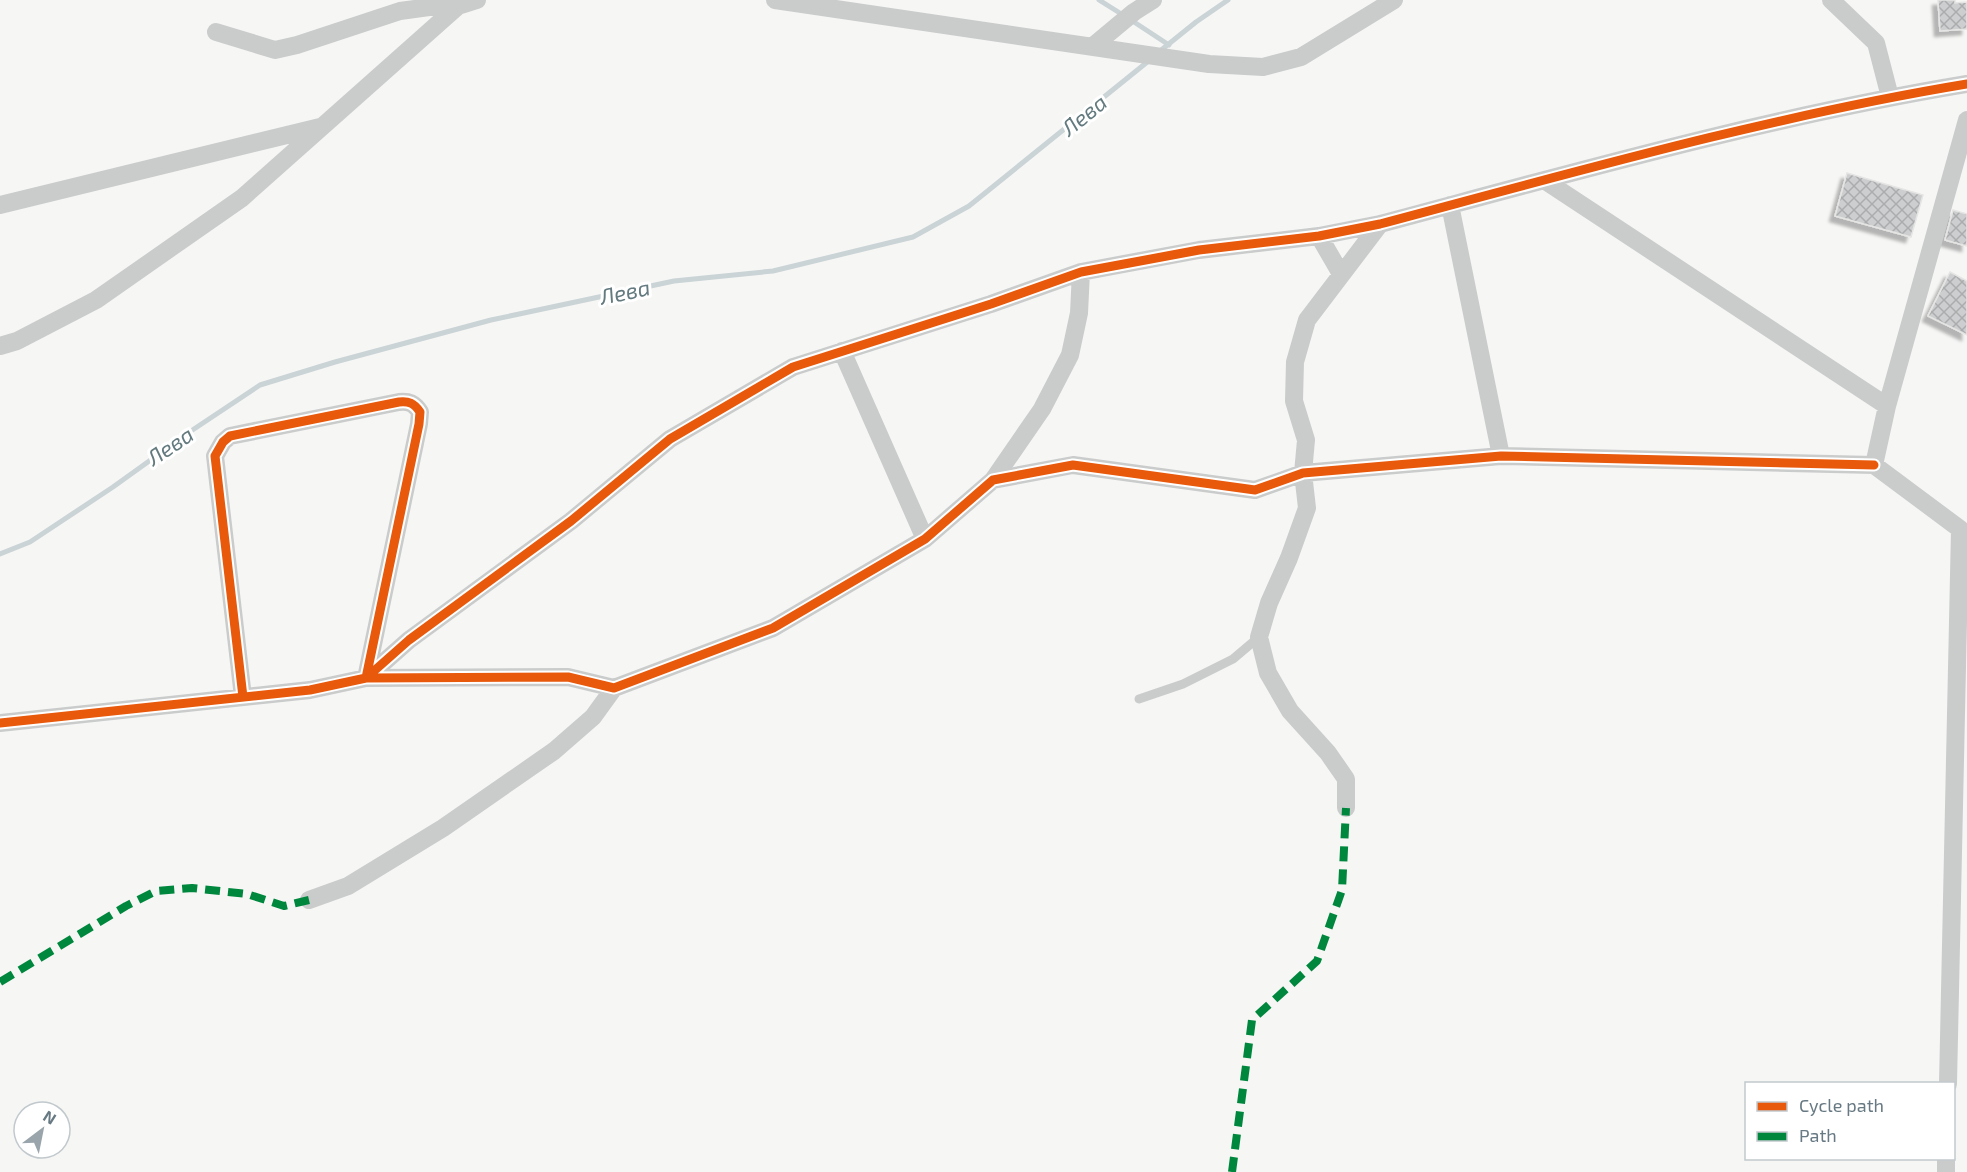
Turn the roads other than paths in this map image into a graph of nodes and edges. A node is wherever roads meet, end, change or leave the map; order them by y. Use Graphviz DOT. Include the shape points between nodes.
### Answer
graph roads {
  1 [pos="477,0"];
  2 [pos="775,0"];
  3 [pos="1153,0"];
  4 [pos="1394,0"];
  5 [pos="1831,0"];
  6 [pos="458,6"];
  7 [pos="216,32"];
  8 [pos="1092,47"];
  9 [pos="1967,84"];
  10 [pos="1890,97"];
  11 [pos="1967,120"];
  12 [pos="322,127"];
  13 [pos="1544,180"];
  14 [pos="0,205"];
  15 [pos="1450,206"];
  16 [pos="1380,224"];
  17 [pos="1319,236"];
  18 [pos="1081,272"];
  19 [pos="1341,274"];
  20 [pos="0,346"];
  21 [pos="842,351"];
  22 [pos="1887,406"];
  23 [pos="1501,456"];
  24 [pos="1874,465"];
  25 [pos="1303,473"];
  26 [pos="993,480"];
  27 [pos="1963,528"];
  28 [pos="924,539"];
  29 [pos="1259,637"];
  30 [pos="366,678"];
  31 [pos="614,688"];
  32 [pos="243,697"];
  33 [pos="1139,699"];
  34 [pos="0,723"];
  35 [pos="1346,807"];
  36 [pos="309,900"];
  37 [pos="1959,941"];
  38 [pos="1948,1082"];
  1 -- 6 [label="street"];
  2 -- 8 [label="street"];
  3 -- 8 [label="street"];
  4 -- 8 [label="street" via="1301,57 1263,67 1209,64"];
  5 -- 10 [label="street" via="1876,43"];
  6 -- 7 [label="street" via="400,11 275,50"];
  6 -- 12 [label="street"];
  9 -- 10 [label="street"];
  10 -- 13 [label="street" via="1766,123"];
  11 -- 22 [label="street"];
  12 -- 14 [label="street"];
  12 -- 20 [label="street" via="242,198 153,262 96,300"];
  13 -- 15 [label="street"];
  13 -- 22 [label="street"];
  15 -- 16 [label="street"];
  15 -- 23 [label="street"];
  16 -- 17 [label="street"];
  16 -- 19 [label="street"];
  17 -- 18 [label="street" via="1198,250"];
  17 -- 19 [label="street"];
  18 -- 21 [label="street"];
  18 -- 26 [label="street" via="1079,313 1070,355 1042,409"];
  19 -- 25 [label="street" via="1307,320 1295,362 1294,401 1306,440"];
  21 -- 28 [label="street"];
  21 -- 30 [label="street" via="793,367 670,439 571,521 409,640"];
  22 -- 24 [label="street"];
  23 -- 24 [label="street"];
  23 -- 25 [label="street"];
  24 -- 27 [label="street"];
  25 -- 26 [label="street" via="1255,490 1073,465"];
  25 -- 29 [label="street" via="1307,508"];
  26 -- 28 [label="street"];
  27 -- 37 [label="street"];
  28 -- 31 [label="street" via="773,628"];
  29 -- 33 [label="lane" via="1233,659 1183,684"];
  29 -- 35 [label="street" via="1268,673 1290,711 1346,779"];
  30 -- 31 [label="street" via="568,677"];
  30 -- 32 [label="street" via="310,690"];
  30 -- 32 [label="street" via="419,424 420,412 406,401 230,436 215,456"];
  31 -- 36 [label="street" via="593,717 554,751 443,828 348,886"];
  32 -- 34 [label="street"];
  37 -- 38 [label="street"];
}
